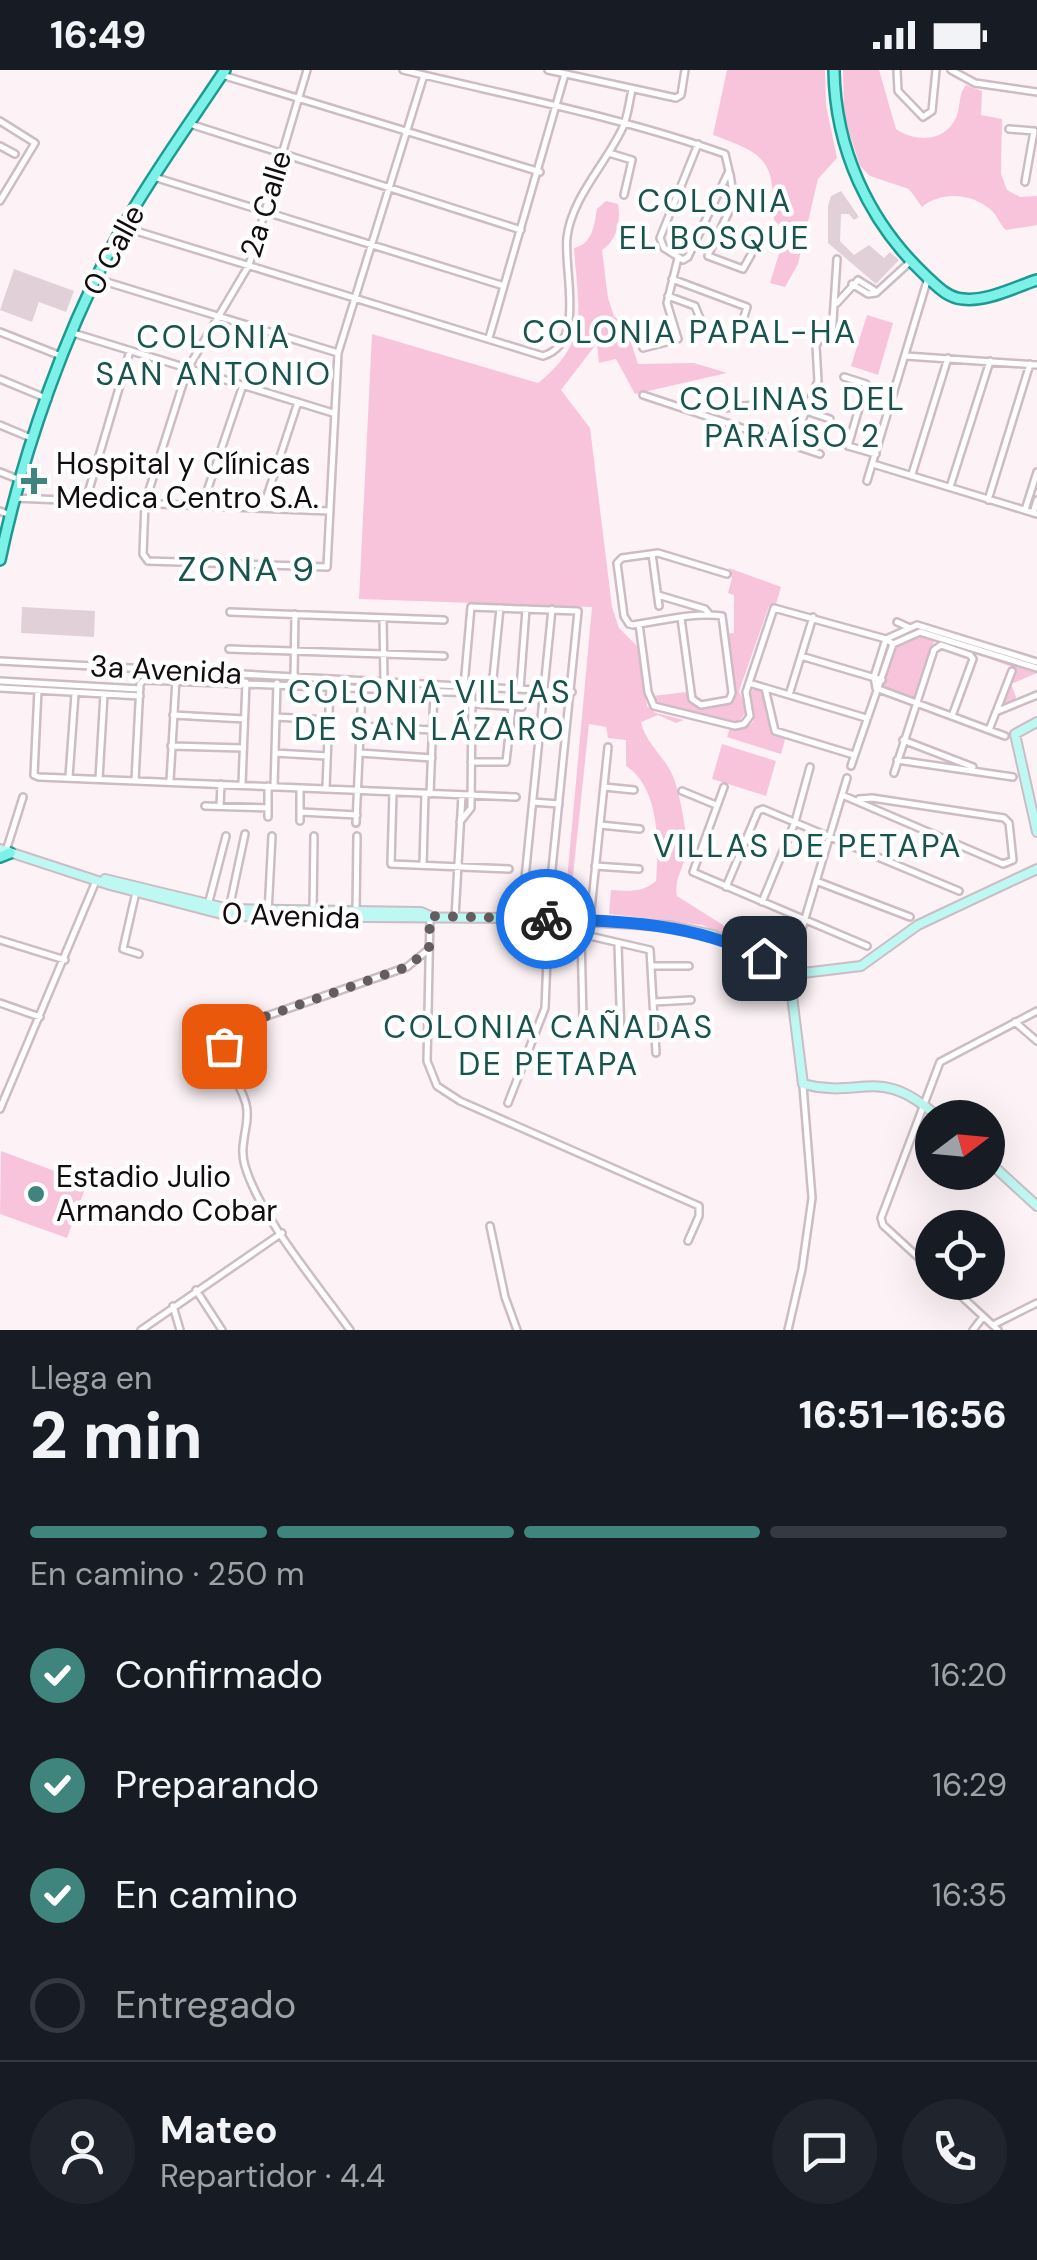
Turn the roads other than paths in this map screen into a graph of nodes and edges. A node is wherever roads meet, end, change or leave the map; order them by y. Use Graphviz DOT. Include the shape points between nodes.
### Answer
graph roads {
  1 [pos="307,70"];
  2 [pos="403,70"];
  3 [pos="548,70"];
  4 [pos="684,70"];
  5 [pos="834,70"];
  6 [pos="897,70"];
  7 [pos="936,70"];
  8 [pos="950,70"];
  9 [pos="224,72"];
  10 [pos="435,74"];
  11 [pos="565,74"];
  12 [pos="424,75"];
  13 [pos="632,90"];
  14 [pos="1037,92"];
  15 [pos="299,98"];
  16 [pos="557,108"];
  17 [pos="0,121"];
  18 [pos="188,124"];
  19 [pos="625,124"];
  20 [pos="1009,129"];
  21 [pos="407,131"];
  22 [pos="1035,132"];
  23 [pos="698,144"];
  24 [pos="0,146"];
  25 [pos="609,153"];
  26 [pos="15,154"];
  27 [pos="281,154"];
  28 [pos="729,171"];
  29 [pos="540,172"];
  30 [pos="154,176"];
  31 [pos="1025,182"];
  32 [pos="0,184"];
  33 [pos="389,186"];
  34 [pos="9,189"];
  35 [pos="624,194"];
  36 [pos="0,202"];
  37 [pos="265,210"];
  38 [pos="722,226"];
  39 [pos="122,227"];
  40 [pos="521,230"];
  41 [pos="371,243"];
  42 [pos="678,258"];
  43 [pos="836,259"];
  44 [pos="911,261"];
  45 [pos="249,265"];
  46 [pos="837,277"];
  47 [pos="672,278"];
  48 [pos="928,278"];
  49 [pos="96,279"];
  50 [pos="1037,280"];
  51 [pos="850,285"];
  52 [pos="504,286"];
  53 [pos="668,296"];
  54 [pos="354,298"];
  55 [pos="836,303"];
  56 [pos="217,316"];
  57 [pos="704,331"];
  58 [pos="0,332"];
  59 [pos="73,333"];
  60 [pos="739,333"];
  61 [pos="488,338"];
  62 [pos="643,348"];
  63 [pos="130,350"];
  64 [pos="338,354"];
  65 [pos="906,356"];
  66 [pos="64,357"];
  67 [pos="948,358"];
  68 [pos="990,361"];
  69 [pos="1034,365"];
  70 [pos="188,368"];
  71 [pos="844,378"];
  72 [pos="0,379"];
  73 [pos="243,385"];
  74 [pos="643,395"];
  75 [pos="48,399"];
  76 [pos="298,402"];
  77 [pos="754,405"];
  78 [pos="692,411"];
  79 [pos="806,412"];
  80 [pos="334,413"];
  81 [pos="830,419"];
  82 [pos="0,426"];
  83 [pos="34,439"];
  84 [pos="792,444"];
  85 [pos="820,454"];
  86 [pos="876,454"];
  87 [pos="873,464"];
  88 [pos="0,472"];
  89 [pos="1037,472"];
  90 [pos="911,475"];
  91 [pos="20,480"];
  92 [pos="867,482"];
  93 [pos="950,487"];
  94 [pos="14,498"];
  95 [pos="86,500"];
  96 [pos="988,500"];
  97 [pos="1037,500"];
  98 [pos="146,503"];
  99 [pos="202,506"];
  100 [pos="263,508"];
  101 [pos="1025,510"];
  102 [pos="330,511"];
  103 [pos="5,513"];
  104 [pos="1035,513"];
  105 [pos="652,554"];
  106 [pos="0,560"];
  107 [pos="727,574"];
  108 [pos="658,594"];
  109 [pos="659,606"];
  110 [pos="500,608"];
  111 [pos="526,608"];
  112 [pos="552,610"];
  113 [pos="230,612"];
  114 [pos="295,614"];
  115 [pos="710,615"];
  116 [pos="812,617"];
  117 [pos="383,618"];
  118 [pos="681,618"];
  119 [pos="444,620"];
  120 [pos="897,622"];
  121 [pos="639,624"];
  122 [pos="912,632"];
  123 [pos="886,639"];
  124 [pos="893,644"];
  125 [pos="229,649"];
  126 [pos="295,651"];
  127 [pos="383,654"];
  128 [pos="444,656"];
  129 [pos="801,656"];
  130 [pos="0,660"];
  131 [pos="1037,665"];
  132 [pos="1012,671"];
  133 [pos="294,677"];
  134 [pos="878,678"];
  135 [pos="176,679"];
  136 [pos="246,682"];
  137 [pos="384,682"];
  138 [pos="277,683"];
  139 [pos="749,683"];
  140 [pos="0,685"];
  141 [pos="75,686"];
  142 [pos="330,686"];
  143 [pos="464,686"];
  144 [pos="362,688"];
  145 [pos="492,688"];
  146 [pos="765,688"];
  147 [pos="876,688"];
  148 [pos="520,689"];
  149 [pos="38,690"];
  150 [pos="544,690"];
  151 [pos="434,691"];
  152 [pos="572,692"];
  153 [pos="140,693"];
  154 [pos="75,694"];
  155 [pos="104,694"];
  156 [pos="789,694"];
  157 [pos="1037,695"];
  158 [pos="915,702"];
  159 [pos="474,704"];
  160 [pos="512,706"];
  161 [pos="522,707"];
  162 [pos="996,712"];
  163 [pos="173,716"];
  164 [pos="952,716"];
  165 [pos="276,718"];
  166 [pos="866,718"];
  167 [pos="244,719"];
  168 [pos="328,720"];
  169 [pos="1037,722"];
  170 [pos="360,726"];
  171 [pos="433,730"];
  172 [pos="989,730"];
  173 [pos="1006,736"];
  174 [pos="903,740"];
  175 [pos="171,746"];
  176 [pos="608,747"];
  177 [pos="243,748"];
  178 [pos="275,753"];
  179 [pos="359,754"];
  180 [pos="327,756"];
  181 [pos="854,756"];
  182 [pos="432,758"];
  183 [pos="897,760"];
  184 [pos="471,762"];
  185 [pos="851,766"];
  186 [pos="810,767"];
  187 [pos="985,772"];
  188 [pos="894,774"];
  189 [pos="1013,776"];
  190 [pos="847,778"];
  191 [pos="69,779"];
  192 [pos="99,779"];
  193 [pos="135,781"];
  194 [pos="170,782"];
  195 [pos="221,784"];
  196 [pos="242,785"];
  197 [pos="724,786"];
  198 [pos="271,787"];
  199 [pos="604,787"];
  200 [pos="300,788"];
  201 [pos="326,789"];
  202 [pos="358,790"];
  203 [pos="634,790"];
  204 [pos="393,792"];
  205 [pos="682,792"];
  206 [pos="427,794"];
  207 [pos="462,795"];
  208 [pos="470,795"];
  209 [pos="842,795"];
  210 [pos="23,797"];
  211 [pos="516,798"];
  212 [pos="859,800"];
  213 [pos="532,802"];
  214 [pos="559,804"];
  215 [pos="716,805"];
  216 [pos="205,806"];
  217 [pos="220,806"];
  218 [pos="268,808"];
  219 [pos="300,812"];
  220 [pos="357,815"];
  221 [pos="268,818"];
  222 [pos="300,822"];
  223 [pos="460,822"];
  224 [pos="795,822"];
  225 [pos="356,823"];
  226 [pos="600,825"];
  227 [pos="640,829"];
  228 [pos="1037,832"];
  229 [pos="245,834"];
  230 [pos="226,836"];
  231 [pos="272,836"];
  232 [pos="314,836"];
  233 [pos="357,836"];
  234 [pos="830,838"];
  235 [pos="4,853"];
  236 [pos="423,865"];
  237 [pos="457,866"];
  238 [pos="595,866"];
  239 [pos="508,868"];
  240 [pos="639,869"];
  241 [pos="1037,869"];
  242 [pos="97,878"];
  243 [pos="816,881"];
  244 [pos="726,887"];
  245 [pos="959,891"];
  246 [pos="136,892"];
  247 [pos="762,902"];
  248 [pos="208,905"];
  249 [pos="230,909"];
  250 [pos="312,910"];
  251 [pos="268,914"];
  252 [pos="356,915"];
  253 [pos="430,916"];
  254 [pos="456,917"];
  255 [pos="910,917"];
  256 [pos="521,918"];
  257 [pos="547,919"];
  258 [pos="590,920"];
  259 [pos="804,920"];
  260 [pos="548,934"];
  261 [pos="581,934"];
  262 [pos="0,940"];
  263 [pos="618,945"];
  264 [pos="866,946"];
  265 [pos="429,949"];
  266 [pos="139,954"];
  267 [pos="65,960"];
  268 [pos="653,966"];
  269 [pos="689,966"];
  270 [pos="788,972"];
  271 [pos="691,1000"];
  272 [pos="654,1002"];
  273 [pos="0,1003"];
  274 [pos="1037,1010"];
  275 [pos="40,1017"];
  276 [pos="583,1020"];
  277 [pos="1015,1022"];
  278 [pos="621,1036"];
  279 [pos="1037,1041"];
  280 [pos="656,1053"];
  281 [pos="0,1080"];
  282 [pos="10,1084"];
  283 [pos="803,1084"];
  284 [pos="918,1100"];
  285 [pos="926,1100"];
  286 [pos="508,1103"];
  287 [pos="0,1109"];
  288 [pos="915,1129"];
  289 [pos="1005,1177"];
  290 [pos="1037,1206"];
  291 [pos="490,1226"];
  292 [pos="282,1233"];
  293 [pos="688,1241"];
  294 [pos="915,1254"];
  295 [pos="196,1290"];
  296 [pos="966,1300"];
  297 [pos="1037,1302"];
  298 [pos="172,1306"];
  299 [pos="984,1317"];
  300 [pos="149,1321"];
  301 [pos="995,1328"];
  302 [pos="141,1330"];
  303 [pos="151,1330"];
  304 [pos="180,1330"];
  305 [pos="219,1330"];
  306 [pos="350,1330"];
  307 [pos="516,1330"];
  308 [pos="788,1330"];
  309 [pos="973,1330"];
  1 -- 15 [label="street, 2a Calle"];
  2 -- 12 [label="street"];
  3 -- 11 [label="street"];
  4 -- 13 [label="street" via="676,98"];
  5 -- 44 [label="main road" via="837,121 866,201"];
  6 -- 7 [label="street" via="896,88 927,117"];
  8 -- 14 [label="street" via="975,84"];
  9 -- 15 [label="street"];
  9 -- 18 [label="main road, 0 Calle"];
  10 -- 12 [label="street"];
  10 -- 16 [label="street"];
  11 -- 13 [label="street"];
  11 -- 16 [label="street"];
  12 -- 21 [label="street"];
  13 -- 19 [label="street"];
  15 -- 21 [label="street"];
  15 -- 27 [label="street, 2a Calle"];
  16 -- 19 [label="street"];
  16 -- 29 [label="street"];
  17 -- 34 [label="street" via="35,143"];
  18 -- 27 [label="street"];
  18 -- 30 [label="main road, 0 Calle"];
  19 -- 23 [label="street"];
  19 -- 25 [label="street"];
  20 -- 22 [label="street"];
  21 -- 29 [label="street"];
  21 -- 33 [label="street"];
  22 -- 31 [label="street"];
  23 -- 28 [label="street" via="729,158"];
  23 -- 42 [label="street" via="660,238"];
  24 -- 26 [label="street"];
  25 -- 35 [label="street" via="632,160"];
  25 -- 61 [label="street" via="569,224 565,336 550,354"];
  27 -- 33 [label="street"];
  27 -- 37 [label="street, 2a Calle"];
  28 -- 38 [label="street" via="734,201"];
  28 -- 42 [label="street" via="688,257"];
  29 -- 40 [label="street"];
  30 -- 37 [label="street"];
  30 -- 39 [label="main road, 0 Calle"];
  32 -- 34 [label="street"];
  33 -- 40 [label="street"];
  33 -- 41 [label="street"];
  34 -- 36 [label="street"];
  37 -- 41 [label="street"];
  37 -- 45 [label="street, 2a Calle"];
  38 -- 38 [label="street" via="708,256 743,269 757,244"];
  39 -- 45 [label="street"];
  39 -- 49 [label="main road, 0 Calle"];
  40 -- 52 [label="street"];
  41 -- 52 [label="street"];
  41 -- 54 [label="street"];
  42 -- 47 [label="street"];
  43 -- 46 [label="street"];
  44 -- 48 [label="main road"];
  44 -- 51 [label="street" via="877,292 863,280"];
  45 -- 54 [label="street"];
  45 -- 56 [label="street, 2a Calle"];
  46 -- 51 [label="street"];
  46 -- 55 [label="street"];
  47 -- 53 [label="street"];
  47 -- 60 [label="street" via="745,305"];
  48 -- 50 [label="main road" via="966,300"];
  48 -- 65 [label="street"];
  49 -- 56 [label="street"];
  49 -- 59 [label="main road, 0 Calle"];
  51 -- 55 [label="street"];
  52 -- 61 [label="street"];
  53 -- 57 [label="street" via="695,306"];
  53 -- 62 [label="street" via="678,338"];
  54 -- 61 [label="street"];
  54 -- 64 [label="street"];
  55 -- 79 [label="street" via="832,336 816,346 818,381"];
  56 -- 64 [label="street"];
  56 -- 70 [label="street, 2a Calle"];
  58 -- 66 [label="street"];
  59 -- 63 [label="street"];
  59 -- 66 [label="main road, 0 Calle"];
  63 -- 70 [label="street"];
  63 -- 95 [label="street"];
  64 -- 80 [label="street"];
  65 -- 67 [label="street"];
  65 -- 86 [label="street"];
  66 -- 75 [label="main road, 0 Calle"];
  67 -- 68 [label="street"];
  67 -- 90 [label="street"];
  68 -- 69 [label="street"];
  68 -- 93 [label="street"];
  69 -- 96 [label="street"];
  70 -- 73 [label="street"];
  70 -- 98 [label="street, 2a Calle"];
  71 -- 86 [label="street" via="866,384 848,446"];
  72 -- 75 [label="street"];
  73 -- 76 [label="street"];
  73 -- 99 [label="street"];
  74 -- 78 [label="street"];
  75 -- 83 [label="main road, 0 Calle"];
  76 -- 80 [label="street"];
  76 -- 100 [label="street"];
  77 -- 78 [label="street"];
  78 -- 84 [label="street"];
  79 -- 81 [label="street"];
  79 -- 84 [label="street"];
  80 -- 102 [label="street"];
  82 -- 83 [label="street"];
  83 -- 91 [label="main road, 0 Calle"];
  84 -- 85 [label="street"];
  86 -- 87 [label="street"];
  87 -- 90 [label="street"];
  87 -- 92 [label="street"];
  88 -- 91 [label="street"];
  89 -- 101 [label="street"];
  90 -- 93 [label="street"];
  91 -- 94 [label="main road, 0 Calle"];
  93 -- 96 [label="street"];
  94 -- 95 [label="street"];
  94 -- 103 [label="main road, 0 Calle"];
  95 -- 98 [label="street"];
  96 -- 101 [label="street"];
  97 -- 104 [label="street"];
  98 -- 99 [label="street"];
  98 -- 102 [label="street, 2a Calle" via="144,560 326,567"];
  99 -- 100 [label="street"];
  100 -- 102 [label="street"];
  101 -- 104 [label="street"];
  103 -- 106 [label="main road, 0 Calle"];
  105 -- 107 [label="street"];
  105 -- 108 [label="street"];
  105 -- 121 [label="street" via="617,563 624,619"];
  108 -- 109 [label="street"];
  108 -- 115 [label="street"];
  110 -- 111 [label="street"];
  110 -- 143 [label="street" via="471,606"];
  110 -- 145 [label="street"];
  111 -- 112 [label="street"];
  111 -- 148 [label="street"];
  112 -- 150 [label="street"];
  112 -- 152 [label="street" via="579,613"];
  113 -- 114 [label="street"];
  114 -- 117 [label="street"];
  114 -- 126 [label="street"];
  115 -- 118 [label="street"];
  115 -- 118 [label="street" via="722,616 732,695 727,701 700,704 690,694"];
  116 -- 123 [label="street"];
  116 -- 129 [label="street"];
  116 -- 139 [label="street" via="772,609"];
  117 -- 119 [label="street"];
  117 -- 127 [label="street"];
  118 -- 121 [label="street"];
  120 -- 122 [label="street"];
  121 -- 139 [label="street" via="649,698 659,709 740,726 750,714"];
  122 -- 123 [label="street"];
  122 -- 124 [label="street"];
  122 -- 131 [label="street" via="917,625"];
  123 -- 124 [label="street"];
  123 -- 134 [label="street"];
  124 -- 134 [label="street"];
  125 -- 126 [label="street"];
  126 -- 127 [label="street"];
  126 -- 133 [label="street"];
  127 -- 128 [label="street"];
  127 -- 137 [label="street"];
  129 -- 134 [label="street"];
  129 -- 156 [label="street"];
  130 -- 133 [label="street, 3a Avenida"];
  132 -- 162 [label="street"];
  133 -- 137 [label="street, 3a Avenida"];
  134 -- 147 [label="street"];
  135 -- 136 [label="street"];
  135 -- 153 [label="street" via="144,680"];
  135 -- 163 [label="street"];
  136 -- 138 [label="street"];
  136 -- 167 [label="street"];
  137 -- 143 [label="street, 3a Avenida"];
  138 -- 142 [label="street"];
  138 -- 165 [label="street"];
  139 -- 146 [label="street"];
  140 -- 141 [label="street"];
  140 -- 149 [label="street"];
  141 -- 153 [label="street"];
  141 -- 154 [label="street"];
  142 -- 144 [label="street"];
  142 -- 168 [label="street"];
  143 -- 145 [label="street, 3a Avenida"];
  144 -- 151 [label="street"];
  144 -- 170 [label="street"];
  145 -- 148 [label="street, 3a Avenida"];
  146 -- 156 [label="street"];
  146 -- 181 [label="street" via="774,730"];
  147 -- 158 [label="street"];
  147 -- 166 [label="street"];
  148 -- 150 [label="street, 3a Avenida"];
  149 -- 154 [label="street"];
  149 -- 191 [label="street" via="34,775"];
  150 -- 152 [label="street, 3a Avenida"];
  150 -- 213 [label="street"];
  151 -- 159 [label="street" via="472,693"];
  151 -- 171 [label="street"];
  152 -- 214 [label="street"];
  153 -- 155 [label="street"];
  153 -- 193 [label="street"];
  154 -- 155 [label="street"];
  154 -- 191 [label="street"];
  155 -- 192 [label="street"];
  156 -- 166 [label="street"];
  157 -- 162 [label="street"];
  158 -- 164 [label="street"];
  158 -- 164 [label="street" via="937,646 970,654"];
  158 -- 174 [label="street"];
  159 -- 160 [label="street"];
  159 -- 184 [label="street"];
  160 -- 161 [label="street"];
  160 -- 184 [label="street" via="506,762"];
  162 -- 172 [label="street"];
  163 -- 167 [label="street"];
  163 -- 175 [label="street"];
  164 -- 172 [label="street"];
  165 -- 168 [label="street"];
  165 -- 178 [label="street"];
  166 -- 181 [label="street"];
  167 -- 177 [label="street"];
  168 -- 180 [label="street"];
  169 -- 228 [label="main road" via="1015,734"];
  170 -- 171 [label="street"];
  170 -- 179 [label="street"];
  171 -- 182 [label="street"];
  172 -- 173 [label="street"];
  174 -- 183 [label="street"];
  174 -- 187 [label="street"];
  175 -- 177 [label="street"];
  175 -- 194 [label="street"];
  176 -- 199 [label="street"];
  177 -- 196 [label="street"];
  178 -- 180 [label="street"];
  178 -- 198 [label="street"];
  179 -- 182 [label="street"];
  179 -- 202 [label="street"];
  180 -- 201 [label="street"];
  181 -- 185 [label="street"];
  182 -- 206 [label="street"];
  183 -- 187 [label="street"];
  183 -- 188 [label="street"];
  184 -- 208 [label="street"];
  186 -- 224 [label="street"];
  187 -- 189 [label="street"];
  190 -- 209 [label="street"];
  191 -- 192 [label="street"];
  192 -- 193 [label="street"];
  193 -- 194 [label="street"];
  194 -- 195 [label="street"];
  195 -- 196 [label="street"];
  195 -- 217 [label="street"];
  196 -- 198 [label="street"];
  197 -- 215 [label="street"];
  198 -- 200 [label="street"];
  198 -- 218 [label="street"];
  199 -- 203 [label="street"];
  199 -- 226 [label="street"];
  200 -- 201 [label="street"];
  200 -- 219 [label="street"];
  201 -- 202 [label="street"];
  202 -- 204 [label="street"];
  202 -- 220 [label="street"];
  204 -- 206 [label="street"];
  204 -- 236 [label="street" via="389,862"];
  205 -- 215 [label="street"];
  206 -- 207 [label="street"];
  206 -- 236 [label="street"];
  207 -- 208 [label="street"];
  207 -- 223 [label="street"];
  208 -- 211 [label="street"];
  208 -- 223 [label="street" via="471,808"];
  209 -- 212 [label="street"];
  209 -- 234 [label="street"];
  210 -- 235 [label="street"];
  212 -- 212 [label="street" via="1004,818 1014,860 1003,864"];
  213 -- 214 [label="street"];
  213 -- 256 [label="street"];
  214 -- 257 [label="street"];
  215 -- 244 [label="street" via="692,868"];
  216 -- 217 [label="street"];
  217 -- 218 [label="street"];
  218 -- 221 [label="street"];
  219 -- 220 [label="street"];
  219 -- 222 [label="street"];
  220 -- 225 [label="street"];
  223 -- 237 [label="street"];
  224 -- 234 [label="street"];
  224 -- 244 [label="street" via="759,810"];
  224 -- 247 [label="street"];
  226 -- 227 [label="street"];
  226 -- 238 [label="street"];
  229 -- 249 [label="street"];
  230 -- 248 [label="street"];
  231 -- 251 [label="street"];
  232 -- 250 [label="street"];
  233 -- 252 [label="street"];
  234 -- 243 [label="street"];
  234 -- 245 [label="street"];
  235 -- 242 [label="main road, 0 Avenida"];
  236 -- 237 [label="street"];
  237 -- 239 [label="street"];
  237 -- 254 [label="street"];
  238 -- 240 [label="street"];
  238 -- 258 [label="street"];
  241 -- 270 [label="main road" via="918,924 861,966"];
  242 -- 246 [label="main road, 0 Avenida"];
  242 -- 248 [label="main road, 0 Avenida"];
  242 -- 267 [label="street"];
  243 -- 255 [label="street"];
  243 -- 259 [label="street"];
  244 -- 247 [label="street"];
  246 -- 251 [label="main road, 0 Avenida" via="216,914"];
  246 -- 266 [label="street" via="123,949"];
  247 -- 259 [label="street"];
  248 -- 249 [label="main road, 0 Avenida"];
  249 -- 251 [label="main road, 0 Avenida"];
  250 -- 251 [label="main road, 0 Avenida"];
  250 -- 252 [label="main road, 0 Avenida"];
  251 -- 252 [label="main road, 0 Avenida"];
  252 -- 253 [label="main road, 0 Avenida"];
  253 -- 254 [label="main road, 0 Avenida"];
  253 -- 265 [label="street"];
  254 -- 256 [label="main road, 0 Avenida"];
  256 -- 257 [label="main road, 0 Avenida"];
  256 -- 260 [label="street"];
  257 -- 258 [label="main road, 0 Avenida"];
  258 -- 270 [label="main road, 0 Avenida" via="713,935"];
  259 -- 264 [label="street"];
  259 -- 270 [label="street"];
  260 -- 261 [label="street"];
  260 -- 286 [label="street" via="545,1008"];
  261 -- 263 [label="street"];
  261 -- 276 [label="street"];
  262 -- 267 [label="street"];
  263 -- 268 [label="street" via="648,948"];
  263 -- 278 [label="street"];
  265 -- 292 [label="street" via="407,967 230,1033 226,1059 248,1111 244,1165"];
  265 -- 293 [label="street" via="427,1061 437,1086 699,1206"];
  267 -- 275 [label="street"];
  268 -- 269 [label="street"];
  268 -- 272 [label="street"];
  270 -- 283 [label="main road"];
  271 -- 272 [label="street"];
  272 -- 280 [label="street"];
  273 -- 275 [label="street"];
  274 -- 277 [label="street"];
  275 -- 282 [label="street"];
  277 -- 279 [label="street"];
  277 -- 285 [label="street" via="940,1062"];
  281 -- 282 [label="street"];
  282 -- 287 [label="street"];
  283 -- 284 [label="main road" via="880,1085"];
  283 -- 308 [label="street" via="812,1198"];
  288 -- 294 [label="street" via="880,1218"];
  289 -- 290 [label="main road"];
  291 -- 307 [label="street"];
  292 -- 295 [label="street"];
  292 -- 306 [label="street"];
  295 -- 298 [label="street"];
  295 -- 305 [label="street"];
  296 -- 299 [label="street"];
  297 -- 301 [label="street"];
  298 -- 300 [label="street"];
  298 -- 304 [label="street"];
  299 -- 301 [label="street"];
  299 -- 309 [label="street"];
  300 -- 302 [label="street"];
  300 -- 303 [label="street"];
}
